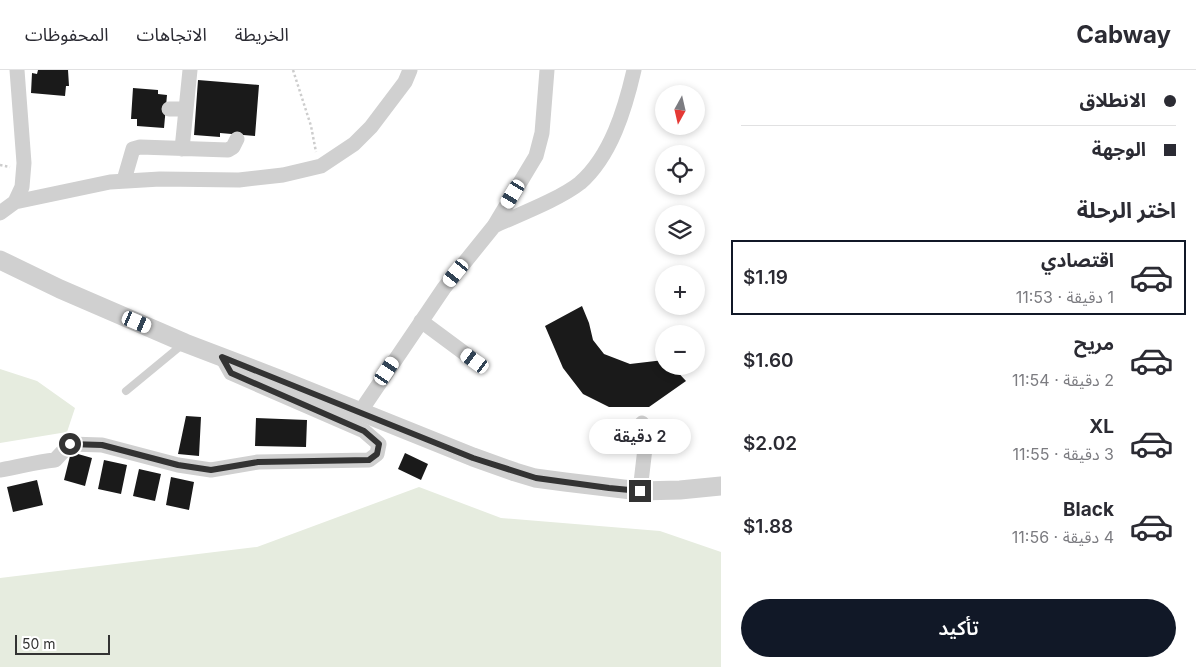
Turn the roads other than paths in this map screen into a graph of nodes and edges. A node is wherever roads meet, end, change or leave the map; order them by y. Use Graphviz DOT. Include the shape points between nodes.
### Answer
graph roads {
  1 [pos="17,70"];
  2 [pos="190,70"];
  3 [pos="410,70"];
  4 [pos="547,70"];
  5 [pos="634,70"];
  6 [pos="169,109"];
  7 [pos="186,109"];
  8 [pos="237,140"];
  9 [pos="182,149"];
  10 [pos="124,180"];
  11 [pos="15,202"];
  12 [pos="0,213"];
  13 [pos="494,226"];
  14 [pos="0,260"];
  15 [pos="421,321"];
  16 [pos="185,343"];
  17 [pos="222,357"];
  18 [pos="475,361"];
  19 [pos="126,391"];
  20 [pos="360,412"];
  21 [pos="642,423"];
  22 [pos="0,470"];
  23 [pos="721,486"];
  24 [pos="640,491"];
  1 -- 11 [label="street" via="24,163 22,187"];
  2 -- 7 [label="street"];
  3 -- 10 [label="street" via="405,82 371,127 354,144 321,166 239,180"];
  4 -- 13 [label="street" via="539,148"];
  5 -- 13 [label="street" via="626,106 606,150 580,182"];
  6 -- 7 [label="street"];
  7 -- 9 [label="street"];
  8 -- 9 [label="street" via="228,150"];
  9 -- 10 [label="street" via="133,149"];
  10 -- 11 [label="street"];
  11 -- 12 [label="street"];
  13 -- 15 [label="street"];
  14 -- 16 [label="street"];
  15 -- 18 [label="street"];
  15 -- 20 [label="street"];
  16 -- 17 [label="street"];
  16 -- 19 [label="lane"];
  17 -- 20 [label="street"];
  17 -- 22 [label="street" via="231,373 364,431 379,444 377,454 369,460 258,462 211,470 178,465 102,445 70,444 55,460"];
  20 -- 24 [label="street" via="515,472"];
  21 -- 24 [label="street" via="647,432"];
  23 -- 24 [label="street"];
}
